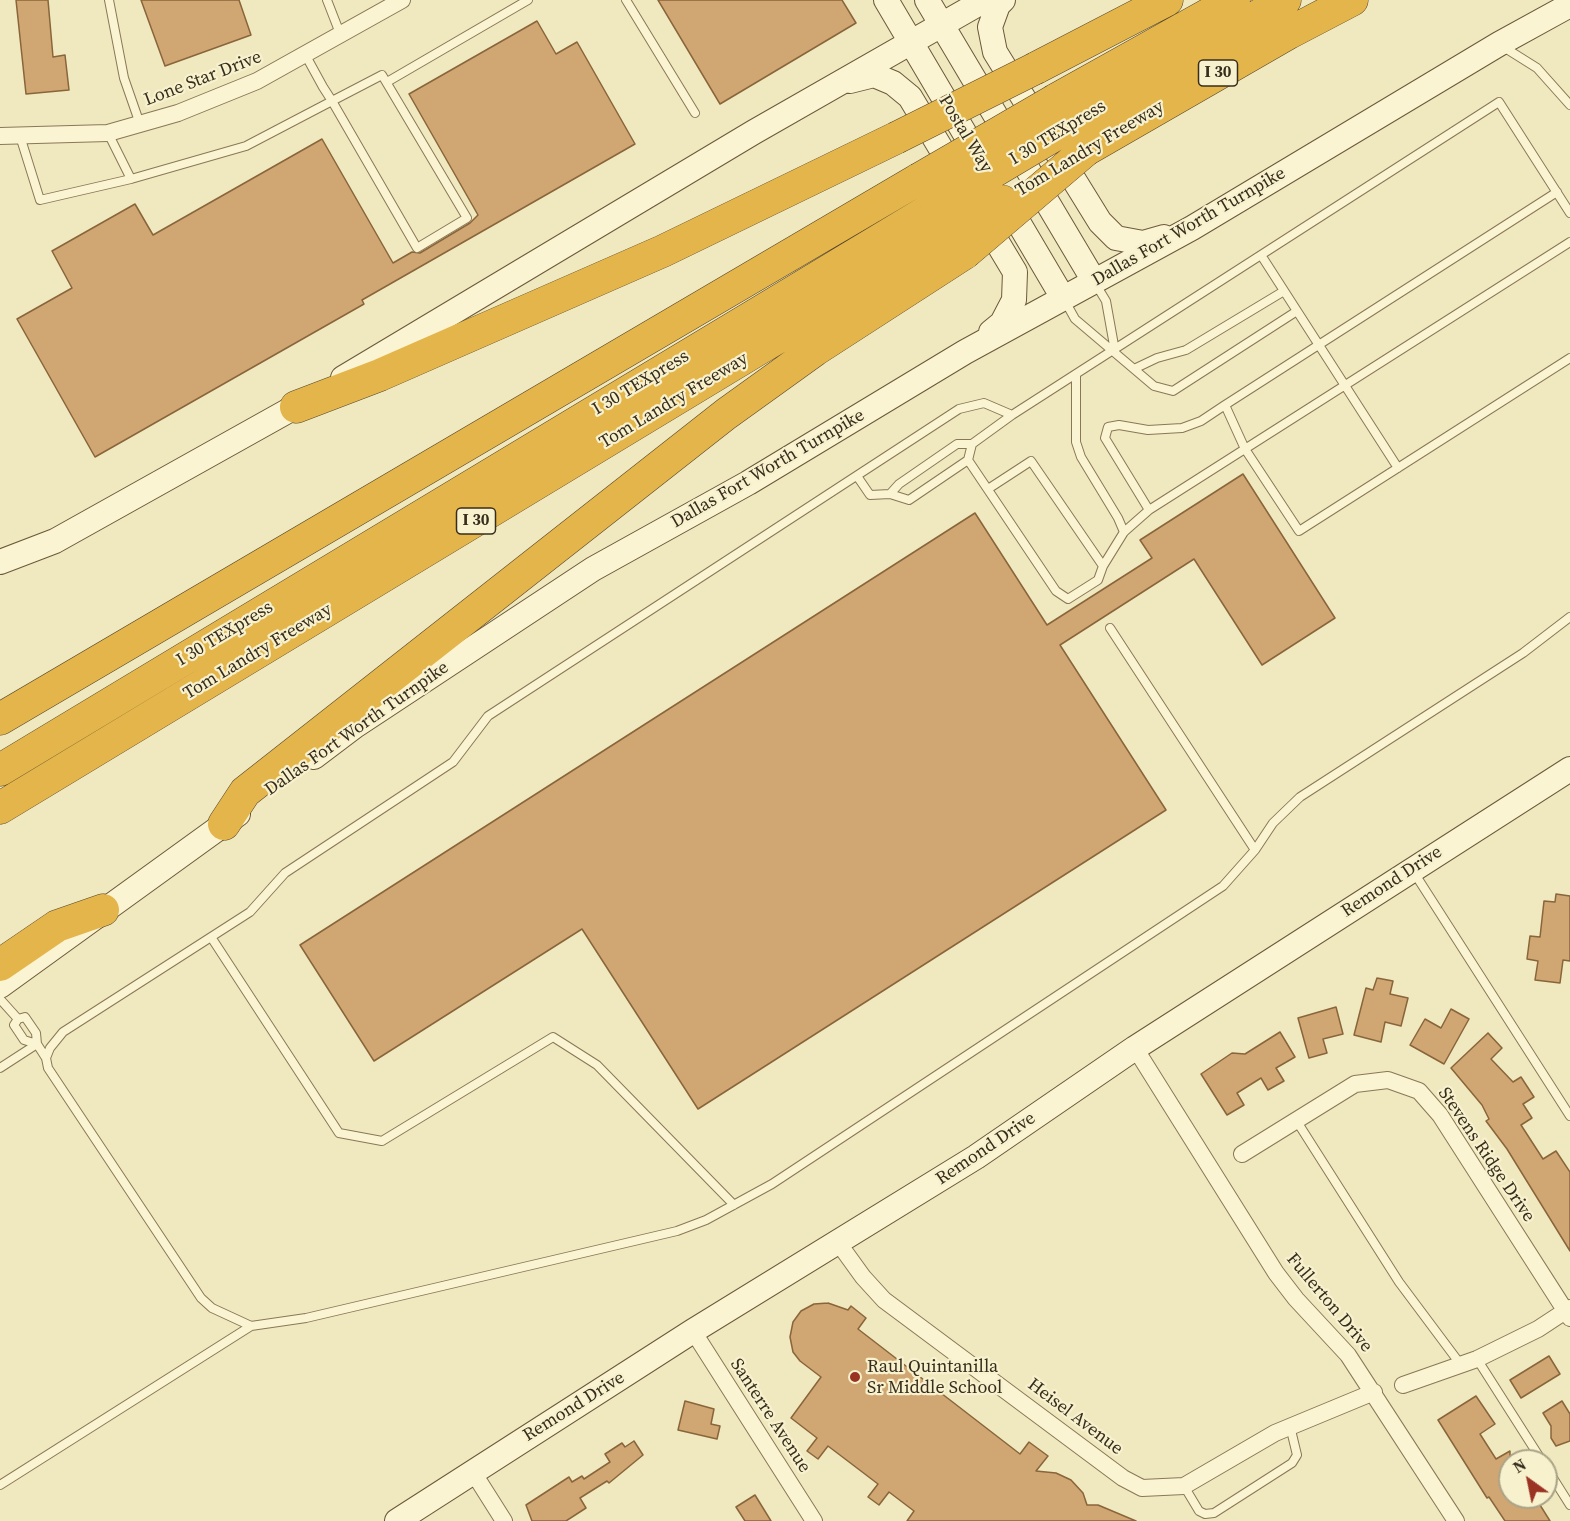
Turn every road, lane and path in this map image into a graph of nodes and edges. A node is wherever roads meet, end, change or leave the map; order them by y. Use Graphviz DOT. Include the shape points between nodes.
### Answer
graph roads {
  1 [pos="109,0"];
  2 [pos="327,0"];
  3 [pos="402,0"];
  4 [pos="528,0"];
  5 [pos="626,0"];
  6 [pos="886,0"];
  7 [pos="927,0"];
  8 [pos="985,0"];
  9 [pos="1003,0"];
  10 [pos="1167,0"];
  11 [pos="1234,0"];
  12 [pos="1285,0"];
  13 [pos="1352,0"];
  14 [pos="1570,6"];
  15 [pos="940,24"];
  16 [pos="341,36"];
  17 [pos="910,42"];
  18 [pos="1499,44"];
  19 [pos="306,56"];
  20 [pos="387,82"];
  21 [pos="839,83"];
  22 [pos="332,101"];
  23 [pos="1570,105"];
  24 [pos="695,113"];
  25 [pos="140,124"];
  26 [pos="1070,125"];
  27 [pos="108,133"];
  28 [pos="0,136"];
  29 [pos="20,136"];
  30 [pos="131,179"];
  31 [pos="1557,192"];
  32 [pos="1570,213"];
  33 [pos="1192,228"];
  34 [pos="951,230"];
  35 [pos="1570,242"];
  36 [pos="1261,255"];
  37 [pos="1094,281"];
  38 [pos="1284,291"];
  39 [pos="1063,298"];
  40 [pos="1297,311"];
  41 [pos="1318,344"];
  42 [pos="1115,351"];
  43 [pos="965,352"];
  44 [pos="1570,358"];
  45 [pos="1136,368"];
  46 [pos="1076,375"];
  47 [pos="1345,385"];
  48 [pos="1226,405"];
  49 [pos="296,406"];
  50 [pos="1012,415"];
  51 [pos="972,444"];
  52 [pos="1245,449"];
  53 [pos="968,460"];
  54 [pos="1398,468"];
  55 [pos="857,476"];
  56 [pos="988,489"];
  57 [pos="890,494"];
  58 [pos="1149,510"];
  59 [pos="1124,532"];
  60 [pos="0,562"];
  61 [pos="1103,566"];
  62 [pos="1570,617"];
  63 [pos="1110,628"];
  64 [pos="0,719"];
  65 [pos="1570,769"];
  66 [pos="0,770"];
  67 [pos="0,808"];
  68 [pos="224,824"];
  69 [pos="1255,850"];
  70 [pos="1412,870"];
  71 [pos="103,910"];
  72 [pos="211,938"];
  73 [pos="0,965"];
  74 [pos="0,986"];
  75 [pos="0,999"];
  76 [pos="18,1019"];
  77 [pos="37,1044"];
  78 [pos="1135,1048"];
  79 [pos="46,1058"];
  80 [pos="0,1068"];
  81 [pos="1570,1116"];
  82 [pos="1296,1120"];
  83 [pos="1242,1154"];
  84 [pos="734,1205"];
  85 [pos="837,1241"];
  86 [pos="1568,1313"];
  87 [pos="251,1326"];
  88 [pos="693,1331"];
  89 [pos="1477,1359"];
  90 [pos="1461,1365"];
  91 [pos="1403,1385"];
  92 [pos="1374,1392"];
  93 [pos="1290,1426"];
  94 [pos="1534,1449"];
  95 [pos="472,1472"];
  96 [pos="0,1485"];
  97 [pos="1184,1486"];
  98 [pos="1558,1486"];
  99 [pos="1570,1505"];
  100 [pos="397,1521"];
  101 [pos="504,1521"];
  102 [pos="814,1521"];
  103 [pos="1456,1521"];
  1 -- 25 [label="lane" via="123,78"];
  2 -- 16 [label="lane"];
  3 -- 16 [label="street, Lone Star Drive"];
  4 -- 20 [label="lane"];
  5 -- 24 [label="lane"];
  6 -- 17 [label="main road, Postal Way"];
  7 -- 15 [label="main road, Postal Way"];
  8 -- 15 [label="main road"];
  9 -- 33 [label="main road" via="990,27 995,52 1100,222 1116,238 1143,243"];
  10 -- 49 [label="highway, bridge" via="663,251 400,366"];
  11 -- 26 [label="highway, Tom Landry Freeway / I 30"];
  12 -- 26 [label="highway, I 30 TEXpress"];
  13 -- 26 [label="highway, Tom Landry Freeway / I 30" via="1279,39"];
  14 -- 18 [label="main road, Dallas Fort Worth Turnpike"];
  15 -- 17 [label="main road"];
  15 -- 37 [label="main road, Postal Way"];
  16 -- 19 [label="street, Lone Star Drive"];
  17 -- 21 [label="main road"];
  17 -- 39 [label="main road, Postal Way"];
  18 -- 23 [label="lane" via="1537,68"];
  18 -- 33 [label="main road, Dallas Fort Worth Turnpike"];
  19 -- 22 [label="lane"];
  19 -- 25 [label="street, Lone Star Drive" via="257,81"];
  20 -- 22 [label="lane" via="382,75"];
  20 -- 22 [label="lane" via="467,218 417,248"];
  21 -- 43 [label="main road" via="874,75 893,83 910,97 1015,272 1014,300 1002,323"];
  21 -- 49 [label="main road"];
  22 -- 30 [label="lane" via="246,147"];
  25 -- 27 [label="street, Lone Star Drive"];
  26 -- 34 [label="highway, Tom Landry Freeway / I 30, bridge"];
  26 -- 64 [label="highway, Tom Landry Freeway / I 30, bridge" via="919,180"];
  27 -- 29 [label="street, Lone Star Drive"];
  27 -- 30 [label="lane"];
  28 -- 29 [label="street, Lone Star Drive"];
  29 -- 30 [label="lane" via="40,200"];
  31 -- 32 [label="lane"];
  31 -- 36 [label="lane" via="1499,102"];
  31 -- 41 [label="lane"];
  33 -- 37 [label="main road, Dallas Fort Worth Turnpike"];
  34 -- 66 [label="highway, I 30 TEXpress"];
  34 -- 67 [label="highway, Tom Landry Freeway / I 30"];
  34 -- 68 [label="highway" via="815,350 726,414 245,792"];
  35 -- 47 [label="lane"];
  36 -- 38 [label="lane"];
  36 -- 42 [label="lane"];
  37 -- 39 [label="main road, Dallas Fort Worth Turnpike"];
  37 -- 42 [label="lane" via="1106,301"];
  38 -- 40 [label="lane"];
  38 -- 45 [label="lane" via="1186,350"];
  39 -- 42 [label="lane" via="1075,319"];
  39 -- 43 [label="main road, Dallas Fort Worth Turnpike"];
  40 -- 41 [label="lane"];
  40 -- 45 [label="lane" via="1173,392 1154,386"];
  41 -- 47 [label="lane"];
  41 -- 48 [label="lane"];
  42 -- 45 [label="lane"];
  42 -- 46 [label="lane"];
  43 -- 68 [label="main road, Dallas Fort Worth Turnpike" via="748,483 593,568 355,726"];
  44 -- 54 [label="lane"];
  46 -- 50 [label="lane"];
  46 -- 59 [label="lane" via="1076,442"];
  47 -- 52 [label="lane"];
  47 -- 54 [label="lane"];
  48 -- 52 [label="lane"];
  48 -- 58 [label="lane" via="1182,428 1148,430 1119,424 1108,427 1105,438"];
  49 -- 60 [label="main road" via="55,541"];
  50 -- 51 [label="lane"];
  50 -- 55 [label="lane" via="984,403 959,409"];
  51 -- 53 [label="lane"];
  51 -- 57 [label="lane" via="957,444"];
  52 -- 54 [label="lane" via="1299,531"];
  52 -- 58 [label="lane"];
  53 -- 56 [label="lane"];
  53 -- 57 [label="lane" via="909,500"];
  55 -- 57 [label="lane" via="870,495"];
  55 -- 72 [label="lane" via="488,716 453,762 285,873 250,912"];
  56 -- 61 [label="lane" via="1031,461"];
  56 -- 61 [label="lane" via="1056,591 1068,599 1098,580"];
  58 -- 59 [label="lane"];
  59 -- 61 [label="lane"];
  62 -- 69 [label="lane" via="1523,653 1300,797 1273,823"];
  63 -- 69 [label="lane"];
  65 -- 70 [label="main road, Remond Drive"];
  68 -- 71 [label="main road, Dallas Fort Worth Turnpike"];
  69 -- 84 [label="lane" via="1223,886 772,1184"];
  70 -- 78 [label="main road, Remond Drive"];
  70 -- 81 [label="lane"];
  71 -- 73 [label="highway" via="57,926"];
  71 -- 74 [label="main road, Dallas Fort Worth Turnpike"];
  72 -- 79 [label="lane" via="63,1032"];
  72 -- 84 [label="lane" via="339,1133 382,1141 553,1037 597,1065"];
  75 -- 76 [label="lane"];
  76 -- 77 [label="lane" via="25,1017 36,1033"];
  76 -- 77 [label="lane" via="14,1025 24,1040"];
  77 -- 79 [label="lane"];
  77 -- 80 [label="lane"];
  78 -- 85 [label="main road, Remond Drive" via="976,1157"];
  78 -- 92 [label="street, Fullerton Drive" via="1276,1273 1348,1355"];
  79 -- 87 [label="lane" via="48,1068 201,1298 212,1308"];
  82 -- 83 [label="street, Stevens Ridge Drive"];
  82 -- 86 [label="street, Stevens Ridge Drive" via="1342,1090 1362,1082 1388,1080 1419,1091 1440,1115"];
  82 -- 90 [label="lane" via="1399,1282"];
  84 -- 87 [label="lane" via="663,1235 306,1318"];
  85 -- 88 [label="main road, Remond Drive"];
  85 -- 97 [label="street, Heisel Avenue" via="884,1300 1123,1478 1142,1488"];
  86 -- 89 [label="street"];
  87 -- 96 [label="lane"];
  88 -- 95 [label="main road, Remond Drive"];
  88 -- 102 [label="street, Santerre Avenue"];
  89 -- 90 [label="street"];
  89 -- 94 [label="lane"];
  90 -- 91 [label="street"];
  92 -- 93 [label="street"];
  92 -- 103 [label="street, Fullerton Drive"];
  93 -- 97 [label="street"];
  93 -- 97 [label="lane" via="1297,1455 1292,1463 1214,1513 1200,1511"];
  95 -- 100 [label="main road, Remond Drive"];
  95 -- 101 [label="street"];
  98 -- 99 [label="lane"];
}
